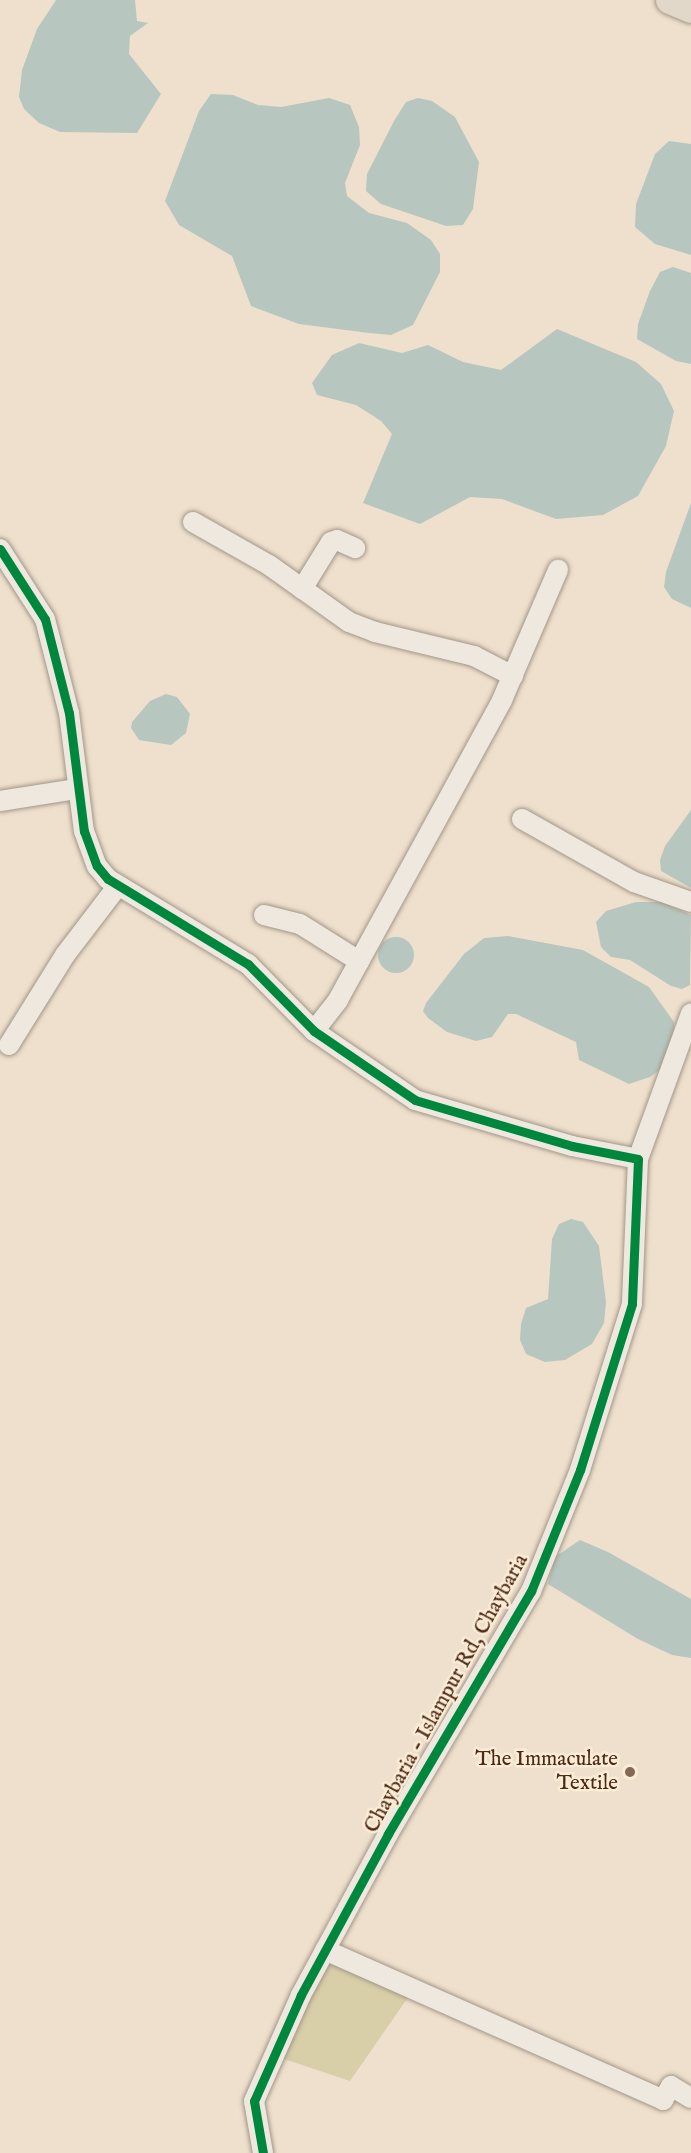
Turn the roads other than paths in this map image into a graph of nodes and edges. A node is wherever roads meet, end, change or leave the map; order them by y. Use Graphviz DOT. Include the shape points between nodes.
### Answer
graph roads {
  1 [pos="670,0"];
  2 [pos="691,9"];
  3 [pos="193,522"];
  4 [pos="355,548"];
  5 [pos="0,549"];
  6 [pos="558,570"];
  7 [pos="303,589"];
  8 [pos="513,676"];
  9 [pos="77,789"];
  10 [pos="0,801"];
  11 [pos="522,819"];
  12 [pos="117,887"];
  13 [pos="691,902"];
  14 [pos="264,915"];
  15 [pos="359,961"];
  16 [pos="691,1013"];
  17 [pos="314,1030"];
  18 [pos="9,1045"];
  19 [pos="638,1159"];
  20 [pos="325,1950"];
  21 [pos="691,2098"];
  22 [pos="263,2153"];
  1 -- 2 [label="highway"];
  3 -- 7 [label="street"];
  4 -- 7 [label="street" via="337,540 331,542"];
  5 -- 9 [label="street" via="45,619 69,713"];
  6 -- 8 [label="street"];
  7 -- 8 [label="street" via="357,626 474,656"];
  8 -- 15 [label="street"];
  9 -- 10 [label="street"];
  9 -- 12 [label="street" via="84,831 97,866"];
  11 -- 13 [label="street" via="634,882"];
  12 -- 17 [label="street" via="248,964"];
  12 -- 18 [label="street" via="65,956"];
  14 -- 15 [label="street" via="300,924"];
  15 -- 17 [label="street" via="338,1000"];
  16 -- 19 [label="street, Chaybaria - Islampur Rd, Chaybaria"];
  17 -- 19 [label="street" via="406,1094 437,1110 572,1146"];
  19 -- 20 [label="street, Chaybaria - Islampur Rd, Chaybaria" via="632,1304 580,1470 531,1591 388,1834"];
  20 -- 21 [label="street" via="663,2100 671,2086"];
  20 -- 22 [label="street, Chaybaria - Islampur Rd, Chaybaria" via="254,2101"];
}
